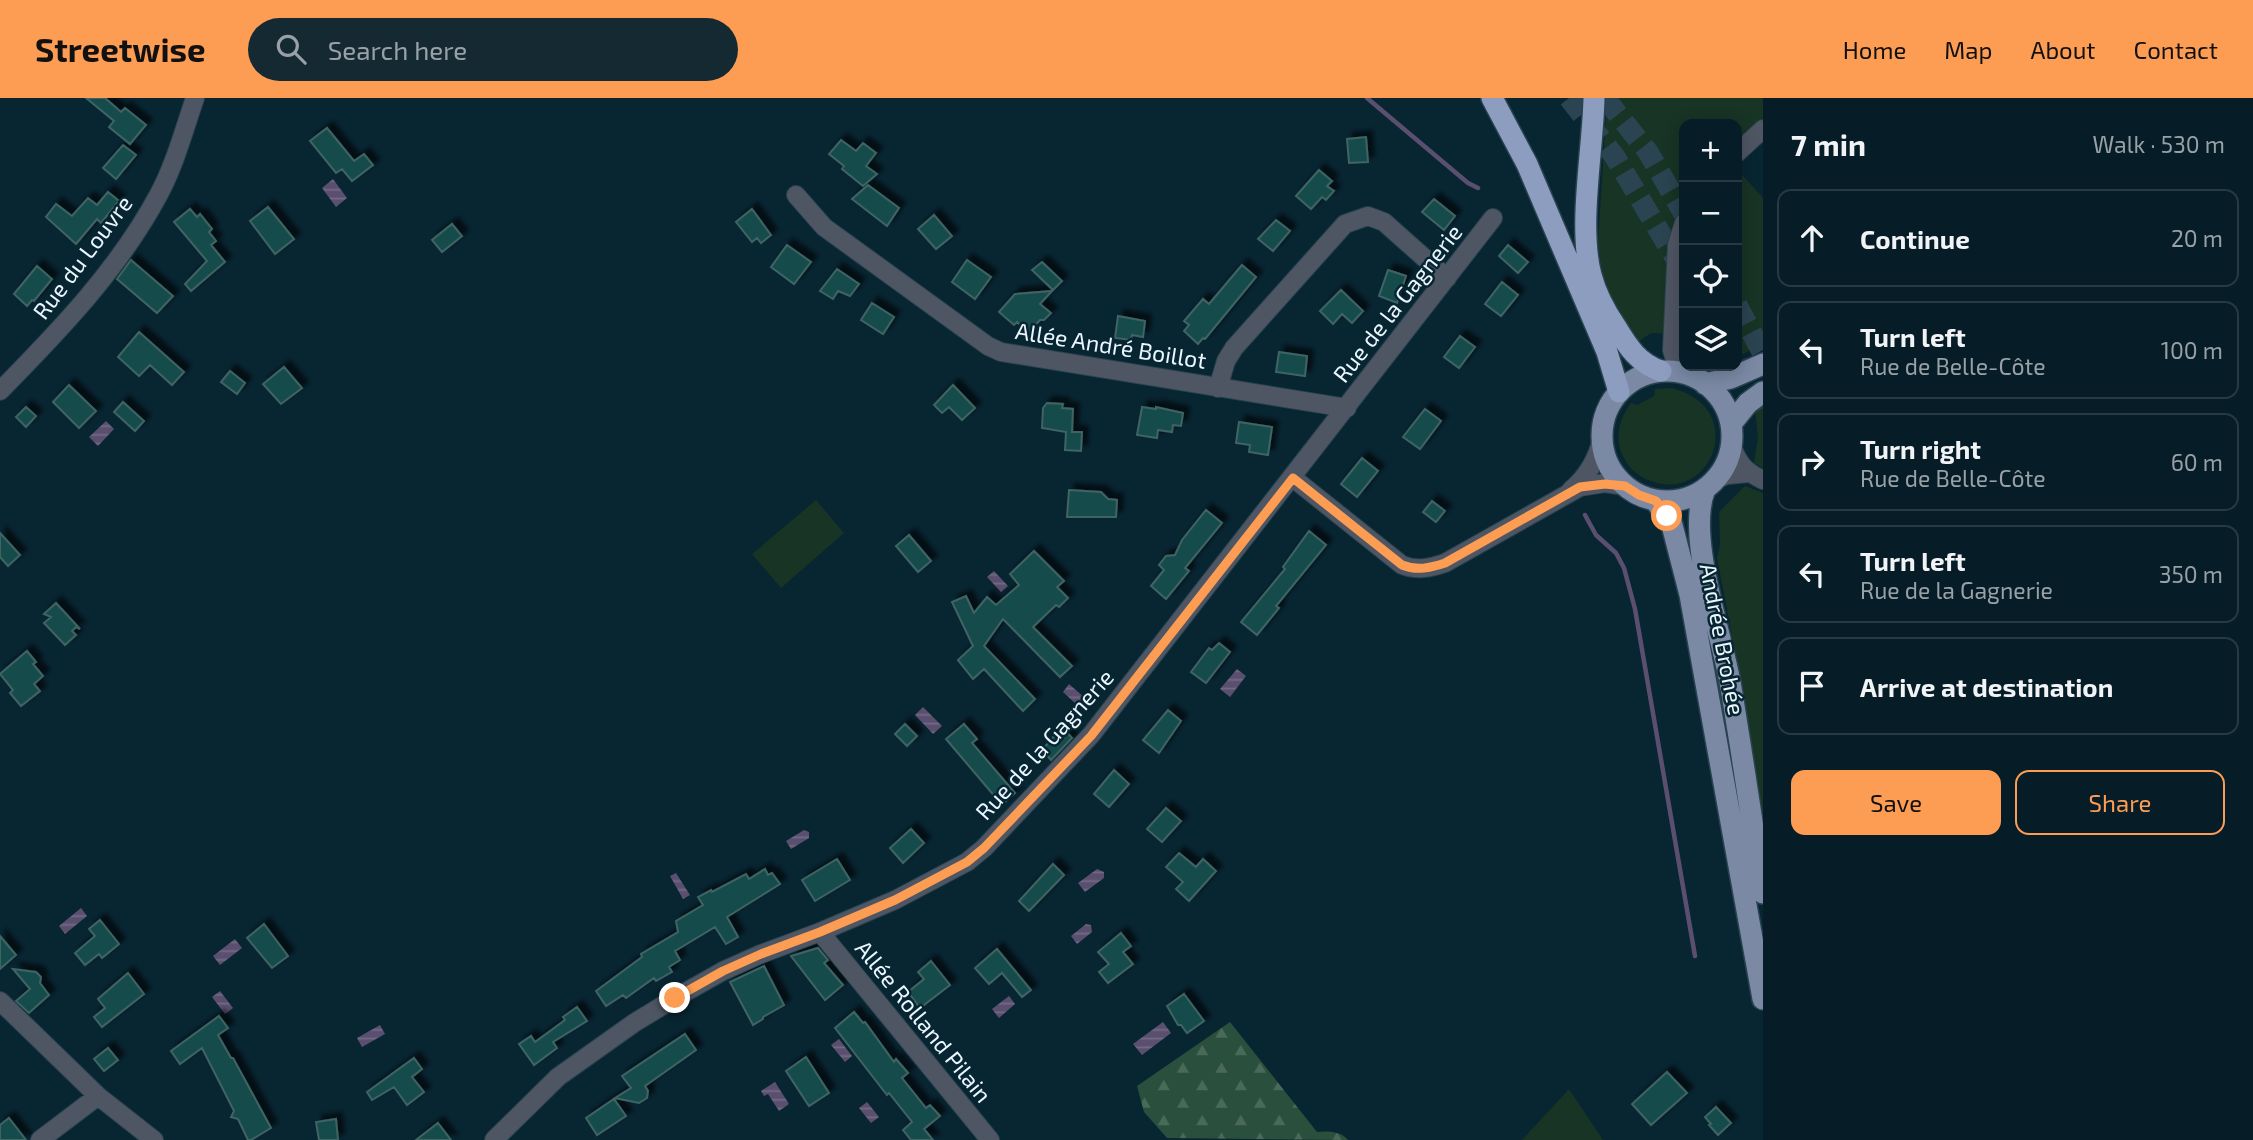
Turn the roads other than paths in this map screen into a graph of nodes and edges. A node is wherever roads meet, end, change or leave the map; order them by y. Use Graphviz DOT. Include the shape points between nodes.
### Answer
graph roads {
  1 [pos="195,98"];
  2 [pos="1492,98"];
  3 [pos="1594,98"];
  4 [pos="1763,129"];
  5 [pos="1742,148"];
  6 [pos="796,194"];
  7 [pos="1493,218"];
  8 [pos="1679,239"];
  9 [pos="1447,278"];
  10 [pos="1763,364"];
  11 [pos="1661,371"];
  12 [pos="1683,373"];
  13 [pos="1706,384"];
  14 [pos="1218,388"];
  15 [pos="0,391"];
  16 [pos="1619,392"];
  17 [pos="1763,392"];
  18 [pos="1347,408"];
  19 [pos="1731,424"];
  20 [pos="1602,439"];
  21 [pos="1732,446"];
  22 [pos="1755,476"];
  23 [pos="1293,478"];
  24 [pos="1711,484"];
  25 [pos="1625,486"];
  26 [pos="1571,490"];
  27 [pos="1656,501"];
  28 [pos="1763,893"];
  29 [pos="820,932"];
  30 [pos="1763,999"];
  31 [pos="0,1001"];
  32 [pos="98,1096"];
  33 [pos="40,1140"];
  34 [pos="154,1140"];
  35 [pos="494,1140"];
  36 [pos="990,1140"];
  1 -- 15 [label="street, Rue du Louvre" via="168,175 146,217 92,292"];
  2 -- 16 [label="highway" via="1527,164 1607,352"];
  3 -- 11 [label="highway" via="1586,237 1591,276 1605,310 1631,350 1642,363"];
  4 -- 5 [label="street"];
  6 -- 14 [label="street, Allée André Boillot" via="824,227 994,349"];
  7 -- 9 [label="street, Rue de la Gagnerie"];
  8 -- 12 [label="street" via="1672,350"];
  9 -- 14 [label="street" via="1384,222 1368,216 1345,224 1234,348"];
  9 -- 18 [label="street, Rue de la Gagnerie"];
  10 -- 13 [label="main road"];
  11 -- 12 [label="main road"];
  11 -- 16 [label="main road" via="1636,379"];
  12 -- 13 [label="main road"];
  13 -- 19 [label="main road" via="1722,402"];
  14 -- 18 [label="street, Allée André Boillot"];
  16 -- 20 [label="main road" via="1606,414"];
  17 -- 19 [label="main road"];
  18 -- 23 [label="street, Rue de la Gagnerie"];
  19 -- 21 [label="main road"];
  20 -- 25 [label="main road" via="1608,465"];
  20 -- 26 [label="street" via="1595,461"];
  21 -- 22 [label="street" via="1736,458"];
  21 -- 24 [label="main road"];
  22 -- 24 [label="street"];
  23 -- 26 [label="street" via="1411,569 1445,563"];
  23 -- 29 [label="street, Rue de la Gagnerie" via="1091,736 984,848 967,862 895,900"];
  24 -- 27 [label="main road" via="1677,501"];
  24 -- 28 [label="main road, Andrée Brohée" via="1700,501 1702,556 1730,684"];
  25 -- 26 [label="street"];
  25 -- 27 [label="main road"];
  27 -- 30 [label="main road, Andrée Brohée" via="1672,525 1690,595"];
  29 -- 35 [label="street, Rue de la Gagnerie" via="723,971 634,1023 558,1077"];
  29 -- 36 [label="street, Allée Rolland Pilain"];
  31 -- 32 [label="street"];
  32 -- 33 [label="street"];
  32 -- 34 [label="street"];
}
